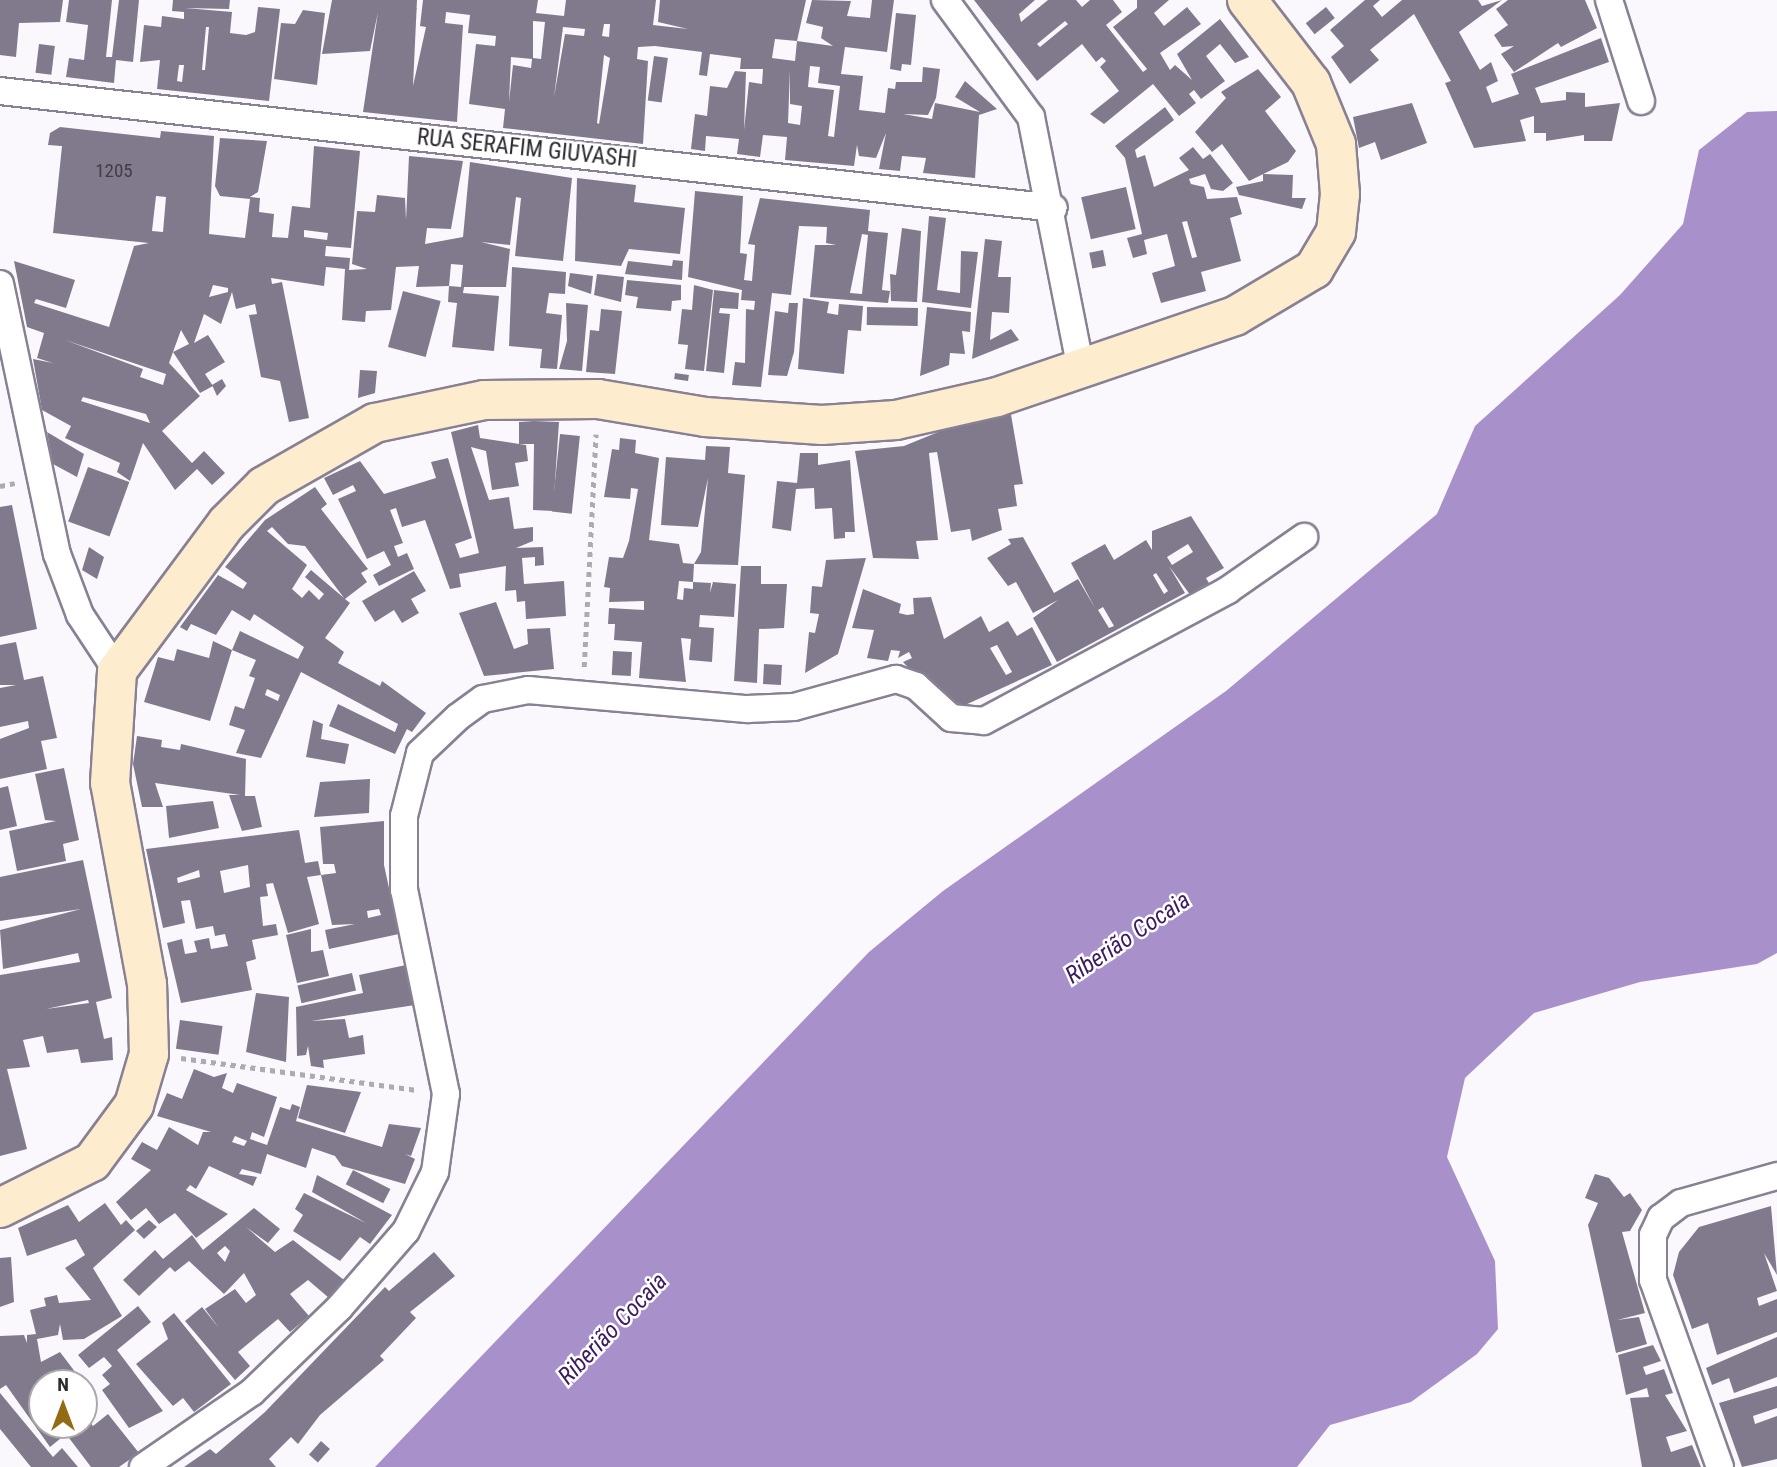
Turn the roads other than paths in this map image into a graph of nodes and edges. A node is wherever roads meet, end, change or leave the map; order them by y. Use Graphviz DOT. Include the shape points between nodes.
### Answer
graph roads {
  1 [pos="944,0"];
  2 [pos="1247,0"];
  3 [pos="1609,0"];
  4 [pos="0,91"];
  5 [pos="1641,101"];
  6 [pos="1054,208"];
  7 [pos="0,284"];
  8 [pos="1080,365"];
  9 [pos="1304,537"];
  10 [pos="117,671"];
  11 [pos="1777,1176"];
  12 [pos="0,1208"];
  13 [pos="143,1467"];
  14 [pos="1720,1467"];
  1 -- 6 [label="street" via="1031,117"];
  2 -- 8 [label="main road" via="1311,83 1336,144 1336,232 1314,269 1235,316"];
  3 -- 5 [label="street"];
  4 -- 6 [label="street, RUA SERAFIM GIUVASHI"];
  6 -- 8 [label="street"];
  7 -- 10 [label="street" via="57,555 80,615"];
  8 -- 10 [label="main road" via="997,397 896,420 822,425 705,417 598,399 484,400 375,423 308,457 264,486 227,523"];
  9 -- 13 [label="street" via="1228,590 984,721 951,718 916,686 896,680 794,707 528,690 482,699 420,753 404,816 404,890 446,1094 435,1172 406,1231 252,1392"];
  10 -- 12 [label="main road" via="110,783 147,984 149,1054 134,1104 92,1162"];
  11 -- 14 [label="street" via="1681,1203 1656,1227 1651,1267"];
}
